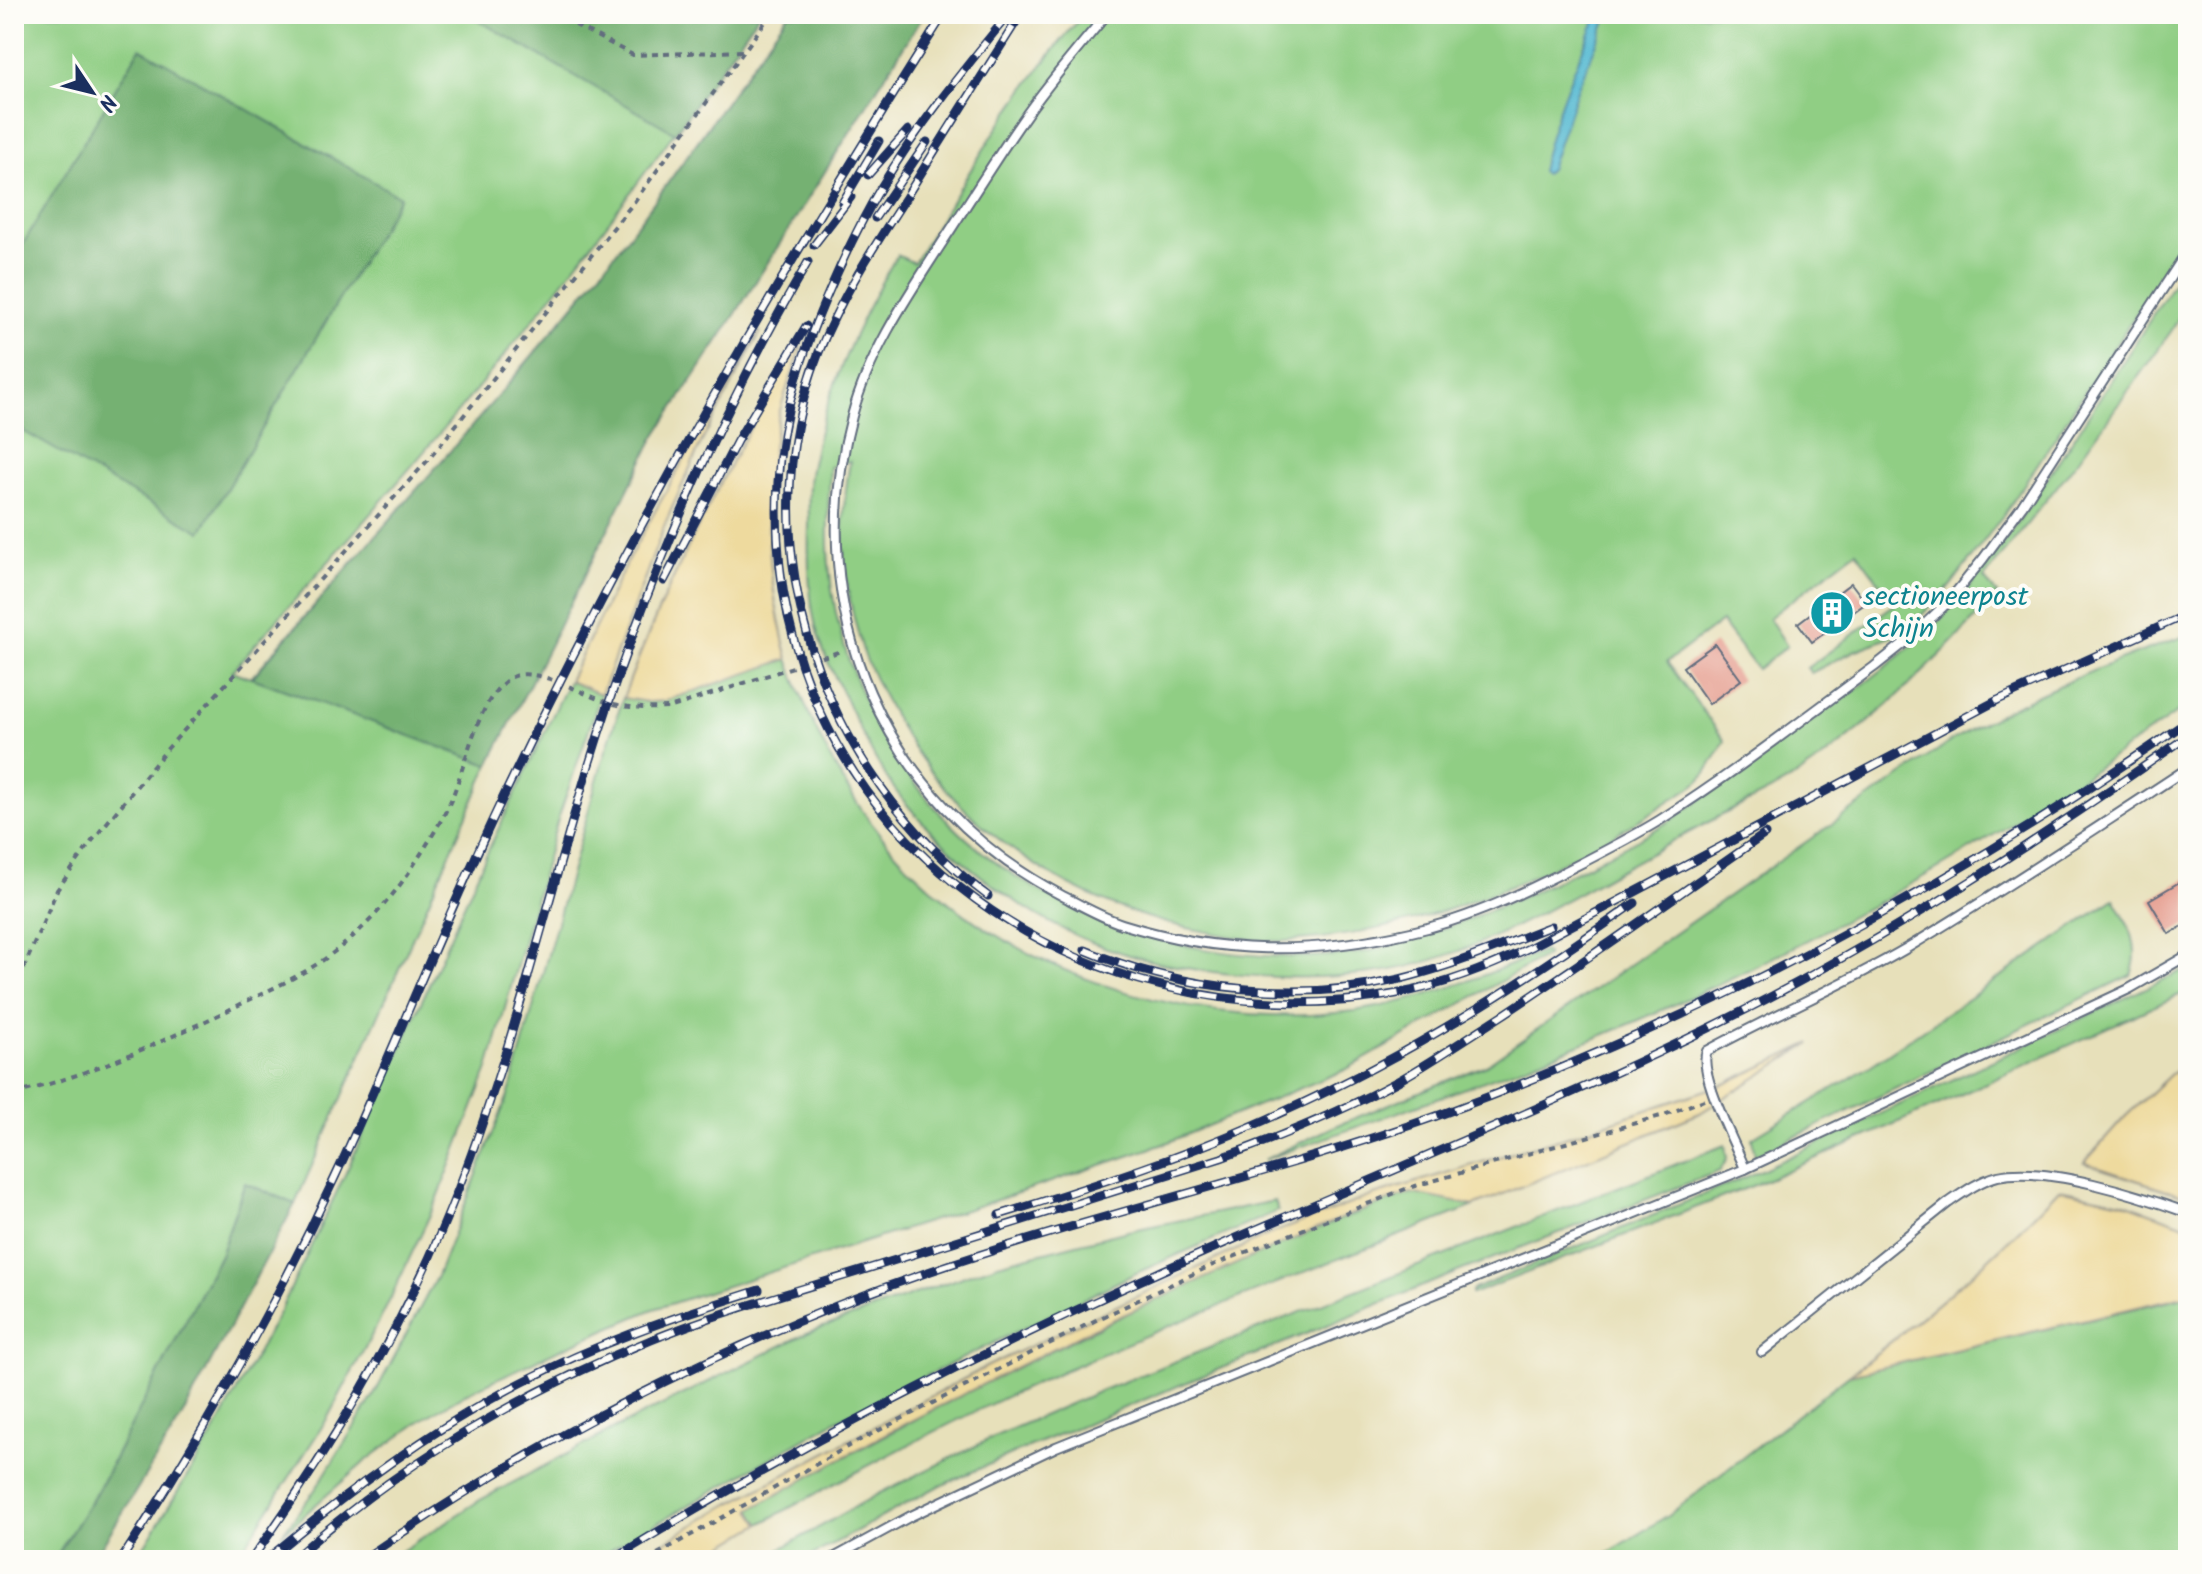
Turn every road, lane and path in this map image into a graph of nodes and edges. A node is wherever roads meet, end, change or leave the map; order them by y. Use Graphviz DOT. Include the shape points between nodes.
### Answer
graph roads {
  1 [pos="554,14"];
  2 [pos="771,14"];
  3 [pos="1107,14"];
  4 [pos="745,51"];
  5 [pos="2188,250"];
  6 [pos="853,647"];
  7 [pos="2188,768"];
  8 [pos="2188,955"];
  9 [pos="14,991"];
  10 [pos="14,1094"];
  11 [pos="1716,1096"];
  12 [pos="1745,1169"];
  13 [pos="2188,1213"];
  14 [pos="1762,1352"];
  15 [pos="647,1560"];
  16 [pos="830,1560"];
  1 -- 4 [label="path" via="633,55"];
  2 -- 4 [label="path"];
  3 -- 6 [label="lane" via="1023,118 873,359 853,411 840,477 837,573"];
  4 -- 9 [label="path" via="634,202 439,447 168,748 92,841 57,890"];
  5 -- 6 [label="lane" via="2014,517 1948,602 1908,640 1660,820 1525,891 1416,931 1312,950 1269,950 1147,930 1086,908 1038,883 960,823 902,753"];
  6 -- 10 [label="path" via="669,708 610,703 528,673 513,676 491,699 450,802 415,864 352,939 311,968 198,1025 91,1070"];
  7 -- 11 [label="lane" via="1906,948 1707,1051 1704,1059"];
  8 -- 12 [label="lane" via="2129,989"];
  11 -- 12 [label="lane"];
  11 -- 15 [label="path" via="1408,1188 1208,1267 854,1443"];
  12 -- 16 [label="lane" via="1056,1447"];
  13 -- 14 [label="lane" via="2077,1181 1995,1177 1948,1203"];
}
